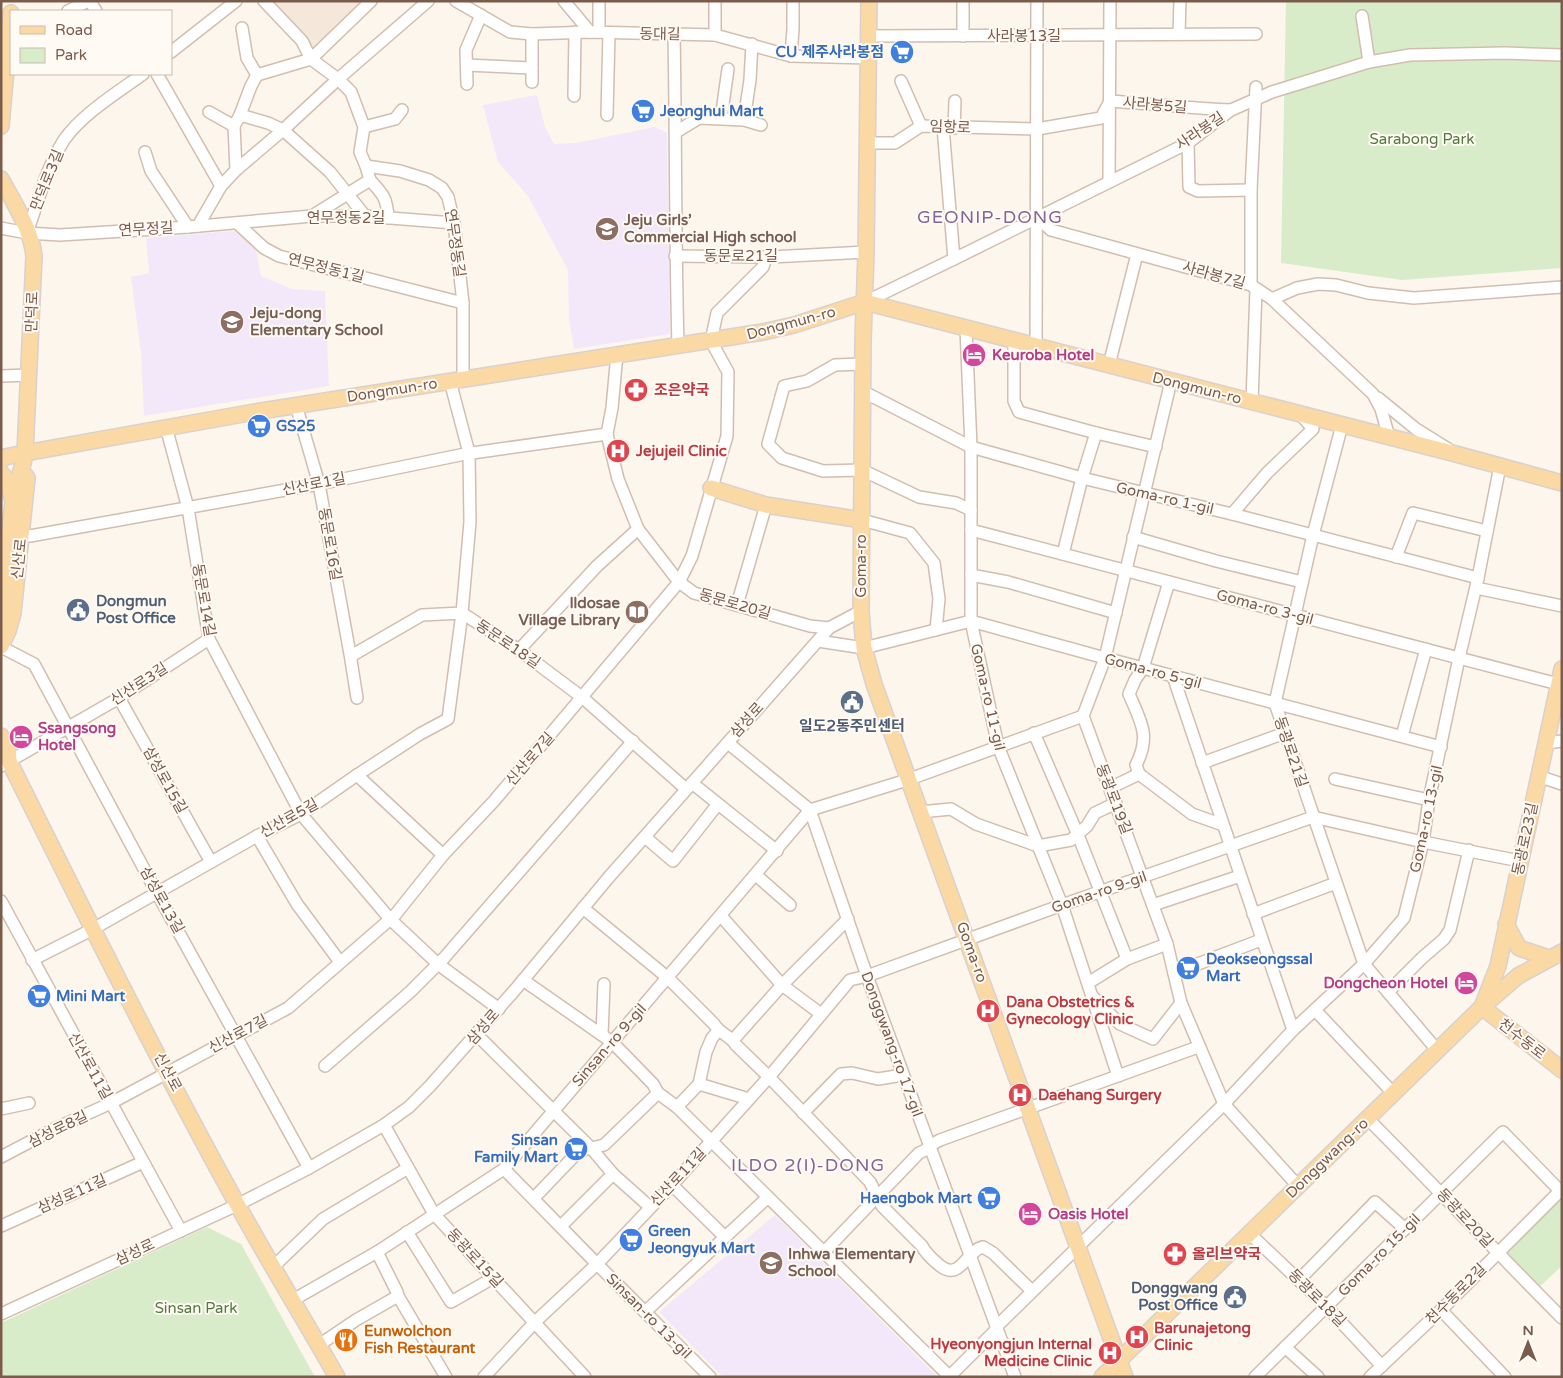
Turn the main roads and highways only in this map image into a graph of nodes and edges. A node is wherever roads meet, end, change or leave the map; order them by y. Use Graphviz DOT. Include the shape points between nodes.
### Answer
graph roads {
  1 [pos="869,1"];
  2 [pos="10,33"];
  3 [pos="1,126"];
  4 [pos="1,179"];
  5 [pos="1,188"];
  6 [pos="1,196"];
  7 [pos="865,302"];
  8 [pos="26,453"];
  9 [pos="3,458"];
  10 [pos="22,470"];
  11 [pos="1,473"];
  12 [pos="1562,483"];
  13 [pos="711,488"];
  14 [pos="13,500"];
  15 [pos="862,520"];
  16 [pos="5,544"];
  17 [pos="1,614"];
  18 [pos="1,646"];
  19 [pos="1562,669"];
  20 [pos="1,736"];
  21 [pos="4,760"];
  22 [pos="1506,924"];
  23 [pos="1556,955"];
  24 [pos="1482,1007"];
  25 [pos="1562,1070"];
  26 [pos="1119,1360"];
  27 [pos="337,1377"];
  28 [pos="1102,1377"];
  29 [pos="1125,1377"];
  1 -- 7 [label="main road"];
  2 -- 3 [label="main road"];
  4 -- 8 [label="main road, 만덕로" via="32,242 34,256"];
  5 -- 6 [label="main road"];
  7 -- 8 [label="main road, Dongmun-ro" via="763,332 166,427"];
  7 -- 12 [label="main road, Dongmun-ro"];
  7 -- 15 [label="main road, Goma-ro"];
  8 -- 9 [label="main road, Dongmun-ro"];
  8 -- 10 [label="main road, 신산로"];
  10 -- 14 [label="main road, 신산로"];
  10 -- 18 [label="main road, 신산로" via="27,478 13,613"];
  11 -- 14 [label="main road" via="7,480"];
  13 -- 15 [label="main road, Goma-ro" via="766,505"];
  14 -- 16 [label="main road, 신산로"];
  15 -- 26 [label="main road, Goma-ro" via="861,611 864,648 874,684"];
  16 -- 17 [label="main road, 신산로"];
  19 -- 22 [label="main road, 동광로23길"];
  20 -- 21 [label="main road, 신산로" via="8,749"];
  21 -- 27 [label="main road, 신산로" via="237,1205"];
  22 -- 23 [label="main road" via="1519,948"];
  22 -- 24 [label="main road, 동광로23길" via="1498,966"];
  23 -- 24 [label="main road, Donggwang-ro" via="1518,976"];
  24 -- 25 [label="main road, 천수동로"];
  24 -- 26 [label="main road, Donggwang-ro"];
  26 -- 28 [label="main road, Donggwang-ro"];
  26 -- 29 [label="main road, Goma-ro"];
}
